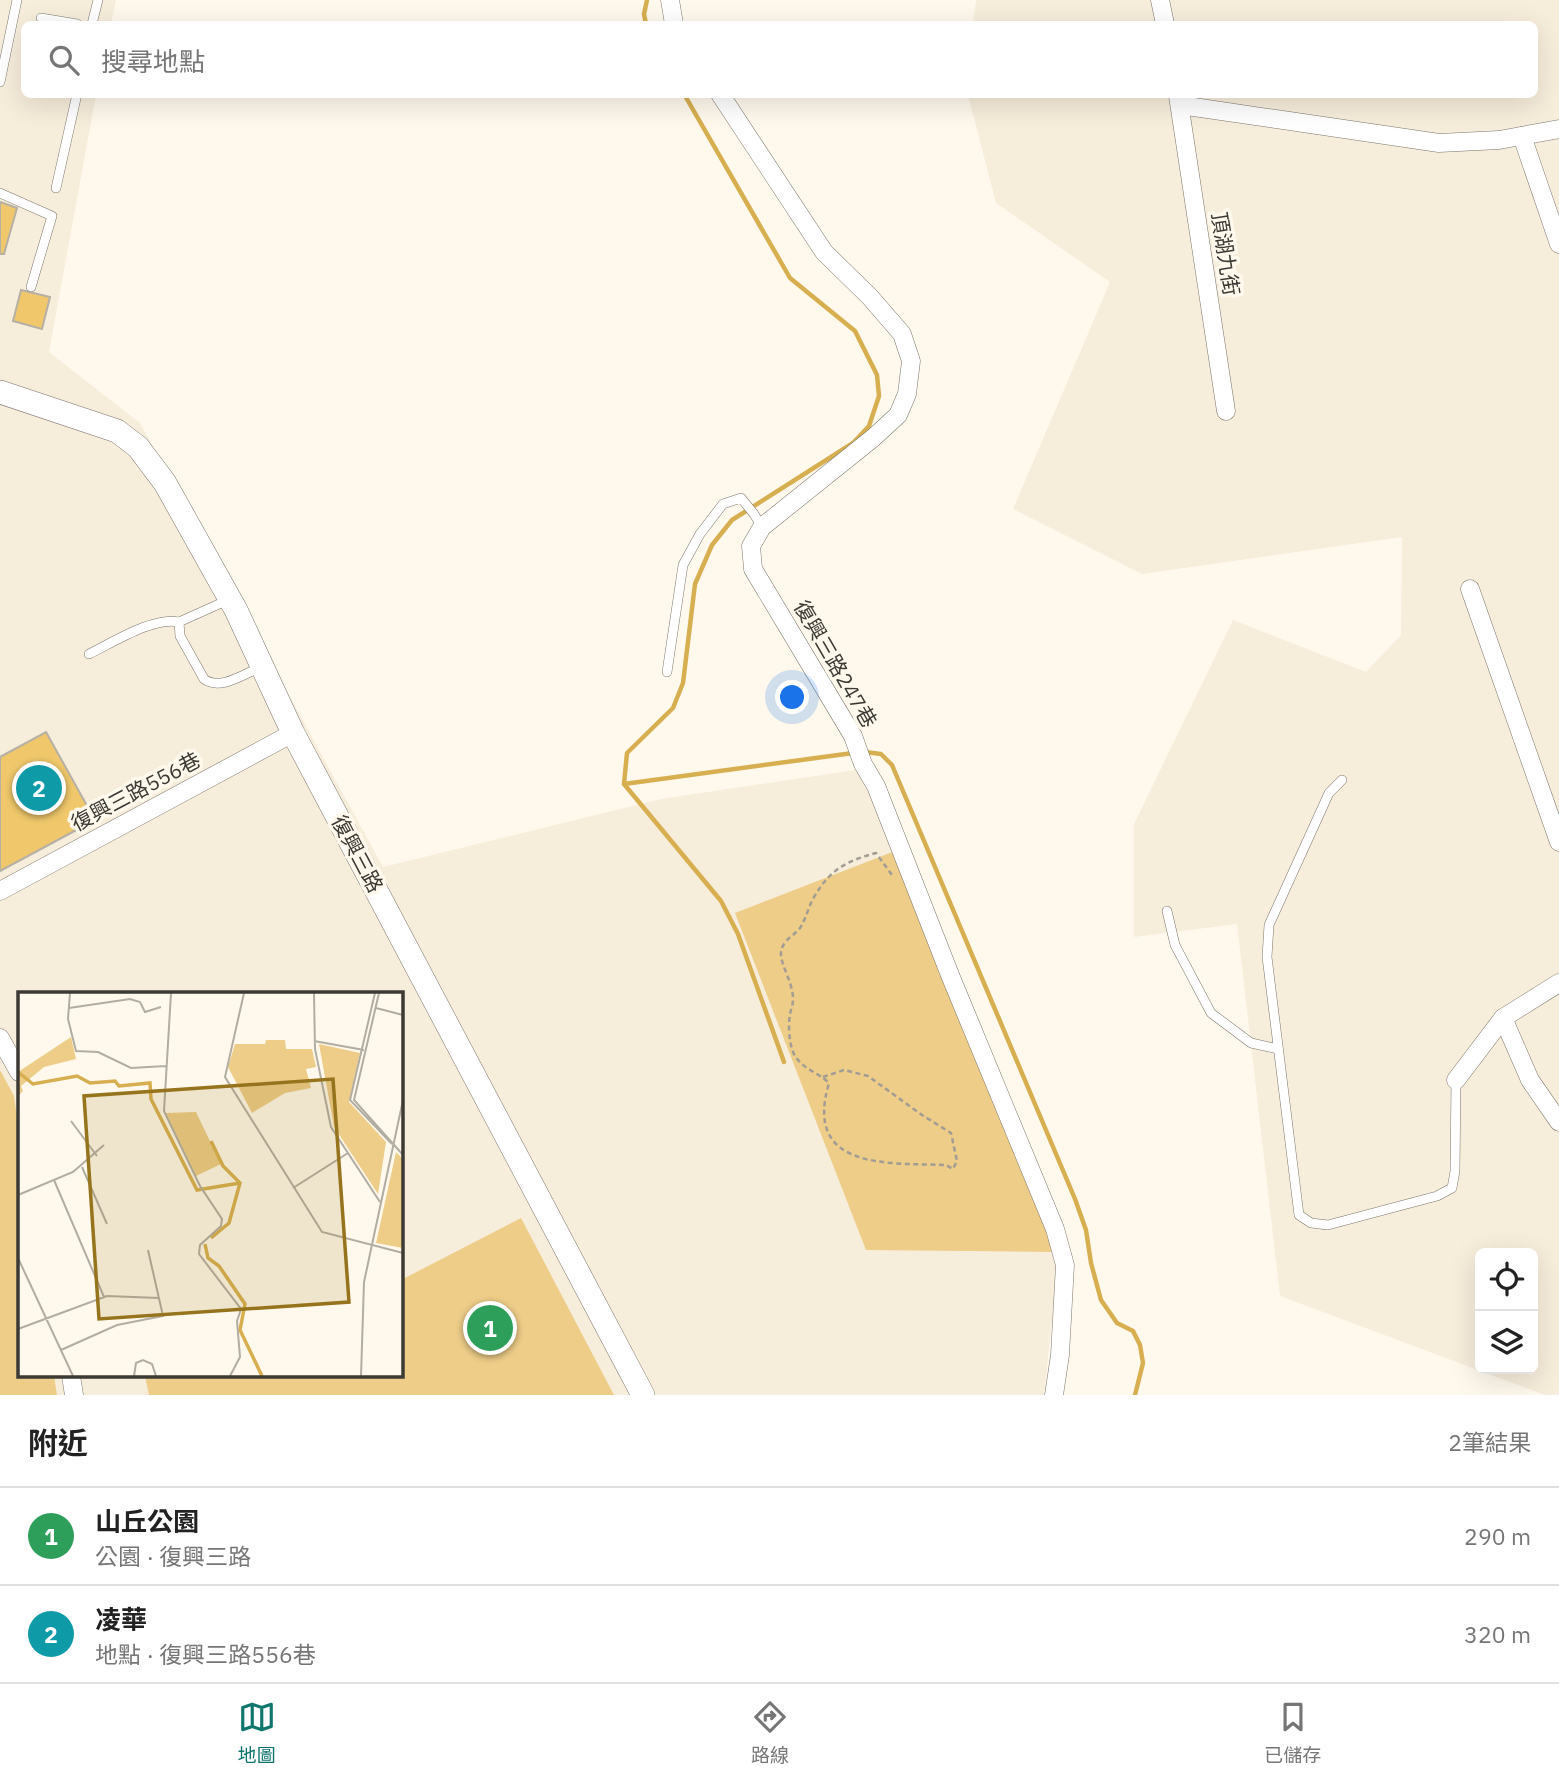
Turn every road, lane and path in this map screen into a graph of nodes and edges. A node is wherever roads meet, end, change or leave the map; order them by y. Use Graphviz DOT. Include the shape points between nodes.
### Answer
graph roads {
  1 [pos="17,0"];
  2 [pos="98,0"];
  3 [pos="1160,0"];
  4 [pos="670,3"];
  5 [pos="41,18"];
  6 [pos="59,21"];
  7 [pos="93,21"];
  8 [pos="673,21"];
  9 [pos="1164,21"];
  10 [pos="0,82"];
  11 [pos="76,98"];
  12 [pos="723,98"];
  13 [pos="1179,99"];
  14 [pos="1559,128"];
  15 [pos="1521,136"];
  16 [pos="56,188"];
  17 [pos="0,193"];
  18 [pos="1559,244"];
  19 [pos="32,287"];
  20 [pos="0,392"];
  21 [pos="1226,411"];
  22 [pos="758,520"];
  23 [pos="1470,589"];
  24 [pos="229,599"];
  25 [pos="179,622"];
  26 [pos="89,654"];
  27 [pos="262,667"];
  28 [pos="667,672"];
  29 [pos="293,733"];
  30 [pos="1342,780"];
  31 [pos="1559,842"];
  32 [pos="898,883"];
  33 [pos="0,891"];
  34 [pos="1167,911"];
  35 [pos="1559,983"];
  36 [pos="1503,1018"];
  37 [pos="0,1038"];
  38 [pos="1278,1049"];
  39 [pos="18,1070"];
  40 [pos="823,1077"];
  41 [pos="1456,1080"];
  42 [pos="1559,1122"];
  43 [pos="643,1395"];
  44 [pos="1055,1395"];
  1 -- 10 [label="lane"];
  2 -- 7 [label="lane"];
  3 -- 9 [label="street"];
  4 -- 8 [label="street"];
  5 -- 6 [label="lane"];
  11 -- 16 [label="lane"];
  12 -- 22 [label="street" via="824,252 901,334 911,360 898,415"];
  13 -- 15 [label="street, 頂湖九街" via="1439,143"];
  13 -- 21 [label="street, 頂湖九街"];
  14 -- 15 [label="street, 頂湖九街"];
  15 -- 18 [label="street"];
  17 -- 19 [label="lane" via="52,216"];
  20 -- 24 [label="street, 復興三路" via="117,431 138,447 165,483"];
  22 -- 28 [label="lane" via="741,498 723,504 700,534 683,565"];
  22 -- 44 [label="street, 復興三路247巷" via="751,545 753,569 853,736 876,786 1055,1229 1065,1265"];
  23 -- 31 [label="street"];
  24 -- 25 [label="lane"];
  24 -- 27 [label="street, 復興三路"];
  25 -- 26 [label="lane" via="151,624"];
  25 -- 27 [label="lane" via="180,636 209,683 220,684"];
  27 -- 29 [label="street, 復興三路"];
  29 -- 33 [label="street, 復興三路556巷"];
  29 -- 43 [label="street, 復興三路"];
  30 -- 38 [label="lane" via="1329,793 1269,925 1267,957"];
  32 -- 40 [label="path" via="876,853 852,859 837,867 814,897 799,929 783,944 780,956 792,982 789,1034 794,1054 806,1069"];
  34 -- 38 [label="lane" via="1175,946 1211,1013 1251,1043"];
  35 -- 36 [label="street"];
  36 -- 41 [label="street"];
  36 -- 42 [label="street" via="1530,1080"];
  37 -- 39 [label="street"];
  38 -- 41 [label="lane" via="1299,1214 1311,1223 1328,1225 1452,1188"];
  40 -- 40 [label="path" via="828,1083 823,1122 841,1151 886,1163 953,1169 957,1161 951,1133 868,1076 844,1070"];
}
